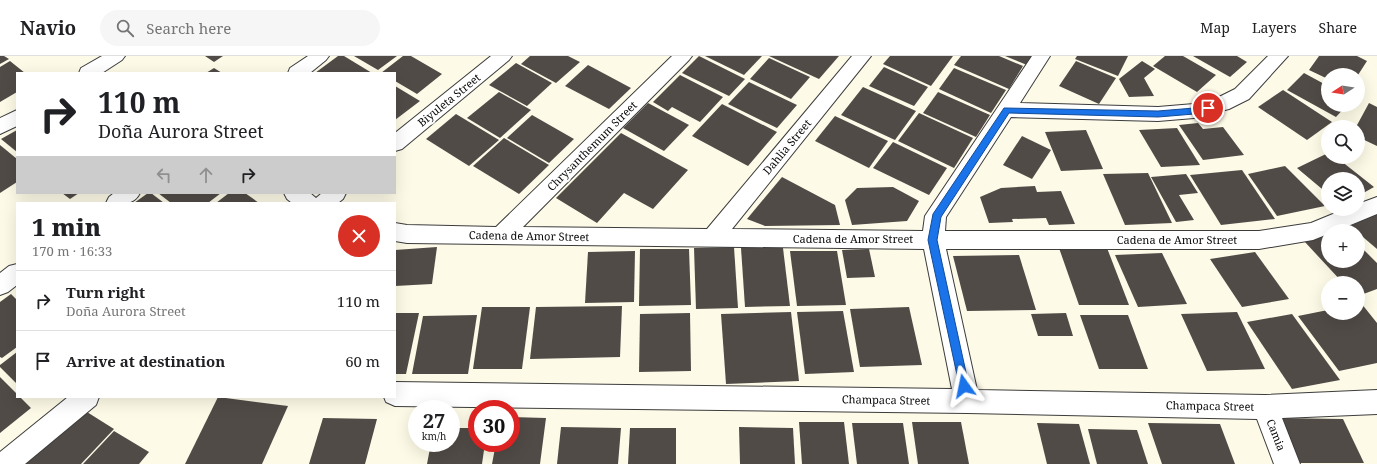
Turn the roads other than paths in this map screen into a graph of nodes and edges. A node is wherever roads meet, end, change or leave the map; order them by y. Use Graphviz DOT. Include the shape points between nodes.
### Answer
graph roads {
  1 [pos="320,56"];
  2 [pos="503,56"];
  3 [pos="683,56"];
  4 [pos="862,56"];
  5 [pos="1041,56"];
  6 [pos="1279,56"];
  7 [pos="113,64"];
  8 [pos="91,72"];
  9 [pos="298,72"];
  10 [pos="1007,110"];
  11 [pos="16,118"];
  12 [pos="0,127"];
  13 [pos="396,143"];
  14 [pos="129,194"];
  15 [pos="295,194"];
  16 [pos="335,194"];
  17 [pos="117,202"];
  18 [pos="307,202"];
  19 [pos="325,202"];
  20 [pos="1377,205"];
  21 [pos="396,232"];
  22 [pos="501,236"];
  23 [pos="712,238"];
  24 [pos="933,240"];
  25 [pos="16,274"];
  26 [pos="0,285"];
  27 [pos="396,394"];
  28 [pos="86,398"];
  29 [pos="967,401"];
  30 [pos="1377,402"];
  31 [pos="1265,407"];
  32 [pos="5,464"];
  33 [pos="1287,464"];
  1 -- 9 [label="street"];
  2 -- 13 [label="street, Biyuleta Street"];
  3 -- 22 [label="street, Chrysanthemum Street"];
  4 -- 23 [label="street, Dahlia Street"];
  5 -- 10 [label="street"];
  6 -- 10 [label="street" via="1242,94 1222,104 1194,111 1158,114"];
  7 -- 8 [label="street"];
  10 -- 24 [label="street" via="936,216"];
  11 -- 12 [label="street"];
  14 -- 17 [label="street"];
  15 -- 18 [label="street"];
  16 -- 19 [label="street"];
  20 -- 24 [label="street, Cadena de Amor Street" via="1313,231 1258,240"];
  21 -- 22 [label="street, Cadena de Amor Street"];
  22 -- 23 [label="street, Cadena de Amor Street"];
  23 -- 24 [label="street, Cadena de Amor Street"];
  24 -- 29 [label="street"];
  25 -- 26 [label="street"];
  27 -- 29 [label="street, Champaca Street"];
  28 -- 32 [label="street"];
  29 -- 31 [label="street, Champaca Street"];
  30 -- 31 [label="street, Champaca Street"];
  31 -- 33 [label="street, Camia"];
}
